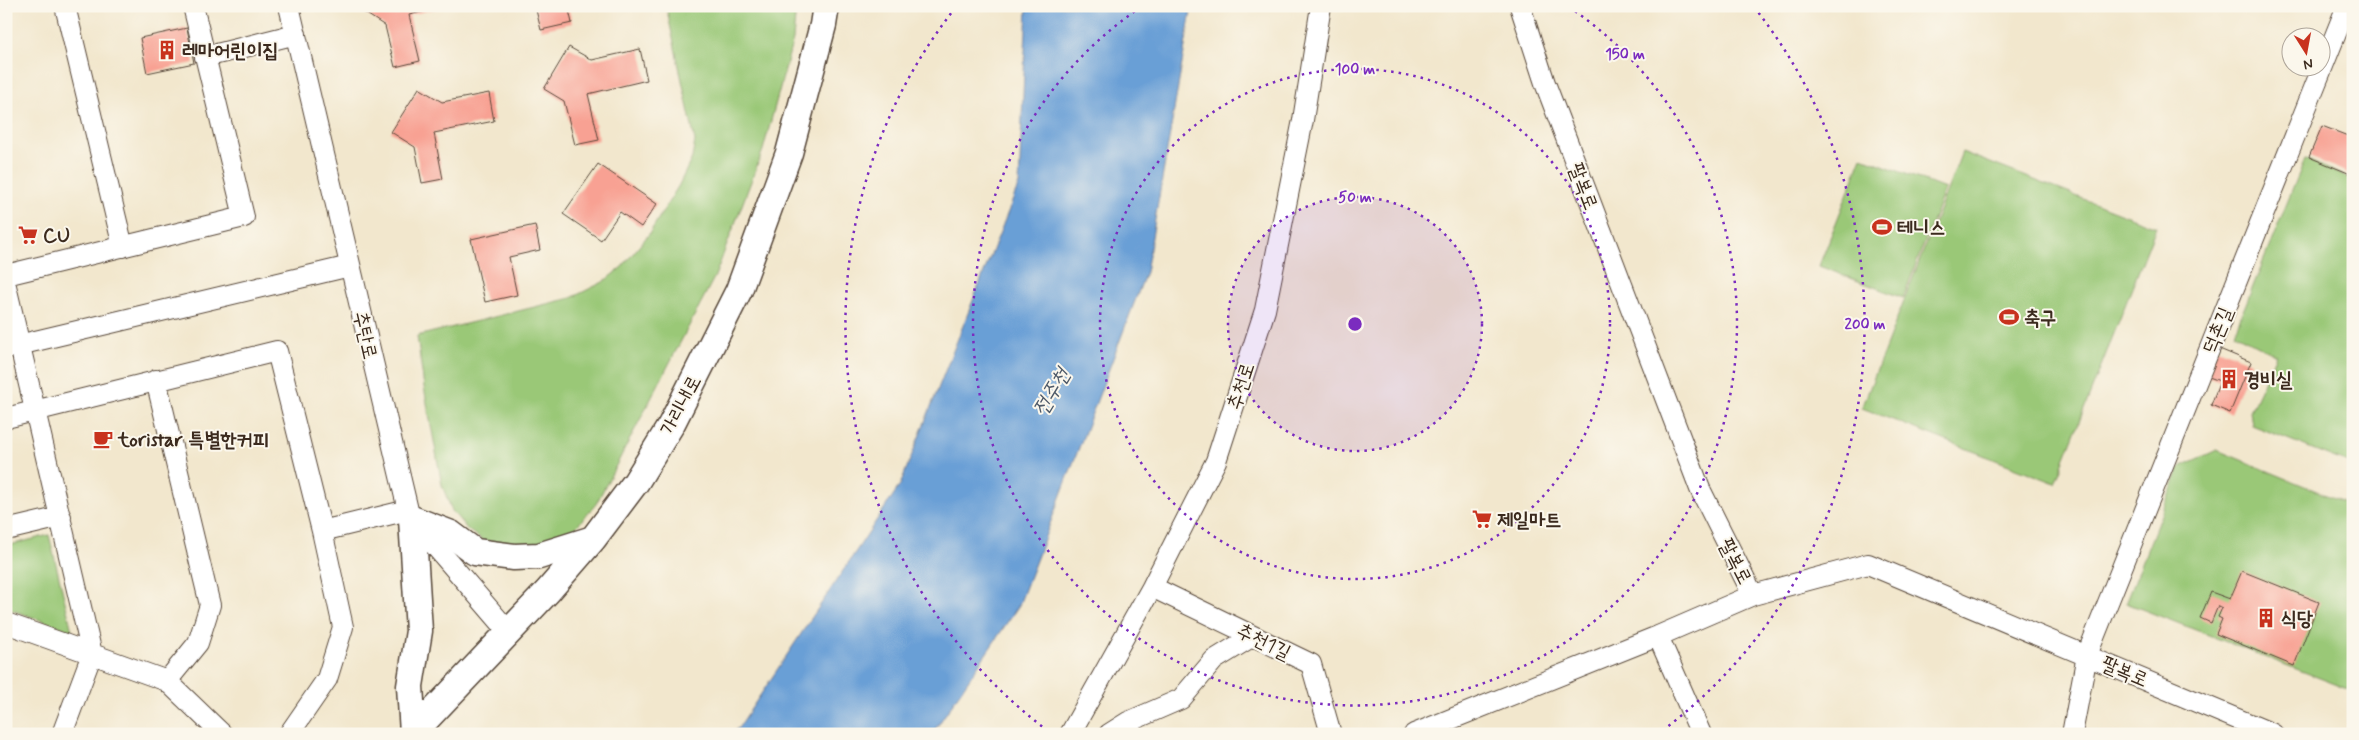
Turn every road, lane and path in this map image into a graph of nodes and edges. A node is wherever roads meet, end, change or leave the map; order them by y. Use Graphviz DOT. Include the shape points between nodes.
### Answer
graph roads {
  1 [pos="65,6"];
  2 [pos="193,6"];
  3 [pos="289,6"];
  4 [pos="826,6"];
  5 [pos="1321,6"];
  6 [pos="1520,6"];
  7 [pos="2347,6"];
  8 [pos="296,34"];
  9 [pos="205,57"];
  10 [pos="123,247"];
  11 [pos="350,266"];
  12 [pos="6,275"];
  13 [pos="6,286"];
  14 [pos="13,346"];
  15 [pos="156,380"];
  16 [pos="36,410"];
  17 [pos="6,418"];
  18 [pos="410,514"];
  19 [pos="61,517"];
  20 [pos="6,530"];
  21 [pos="322,532"];
  22 [pos="593,539"];
  23 [pos="1152,587"];
  24 [pos="1754,595"];
  25 [pos="6,623"];
  26 [pos="508,631"];
  27 [pos="1253,636"];
  28 [pos="1658,636"];
  29 [pos="92,654"];
  30 [pos="2087,655"];
  31 [pos="167,680"];
  32 [pos="413,733"];
  33 [pos="62,734"];
  34 [pos="222,734"];
  35 [pos="289,734"];
  36 [pos="1070,734"];
  37 [pos="1110,734"];
  38 [pos="1332,734"];
  39 [pos="1414,734"];
  40 [pos="1701,734"];
  41 [pos="2072,734"];
  42 [pos="2273,734"];
  1 -- 10 [label="street"];
  2 -- 9 [label="street"];
  3 -- 8 [label="street, 추탄로"];
  4 -- 22 [label="street, 가리내로" via="789,154 739,290 671,425 636,482"];
  5 -- 23 [label="street, 추천로" via="1303,120 1265,310 1216,461"];
  6 -- 24 [label="street, 팔복로" via="1545,82 1700,489"];
  7 -- 30 [label="street, 덕촌길"];
  8 -- 9 [label="street"];
  8 -- 11 [label="street, 추탄로"];
  9 -- 10 [label="street" via="244,217"];
  10 -- 12 [label="street"];
  11 -- 14 [label="street"];
  11 -- 18 [label="street, 추탄로"];
  13 -- 14 [label="street"];
  14 -- 16 [label="street"];
  15 -- 16 [label="street"];
  15 -- 21 [label="street" via="277,352"];
  15 -- 31 [label="street" via="210,605 198,643"];
  16 -- 17 [label="street"];
  16 -- 19 [label="street"];
  18 -- 21 [label="street"];
  18 -- 22 [label="street" via="451,534 475,552 514,557 539,556"];
  18 -- 26 [label="street, 추탄로"];
  18 -- 32 [label="street" via="419,631 410,686"];
  19 -- 20 [label="street"];
  19 -- 29 [label="street"];
  21 -- 35 [label="street" via="342,627 327,679"];
  22 -- 26 [label="street, 가리내로"];
  23 -- 27 [label="street, 추천1길"];
  23 -- 36 [label="street, 추천로"];
  24 -- 28 [label="street"];
  24 -- 30 [label="street, 팔복로" via="1868,564"];
  25 -- 29 [label="street"];
  26 -- 32 [label="street, 가리내로"];
  27 -- 37 [label="street" via="1214,660 1181,699 1128,722"];
  27 -- 38 [label="street, 추천1길" via="1311,664"];
  28 -- 39 [label="street"];
  28 -- 40 [label="street"];
  29 -- 31 [label="street"];
  29 -- 33 [label="street"];
  30 -- 41 [label="street, 덕촌길"];
  30 -- 42 [label="street, 팔복로"];
  31 -- 34 [label="street"];
}
